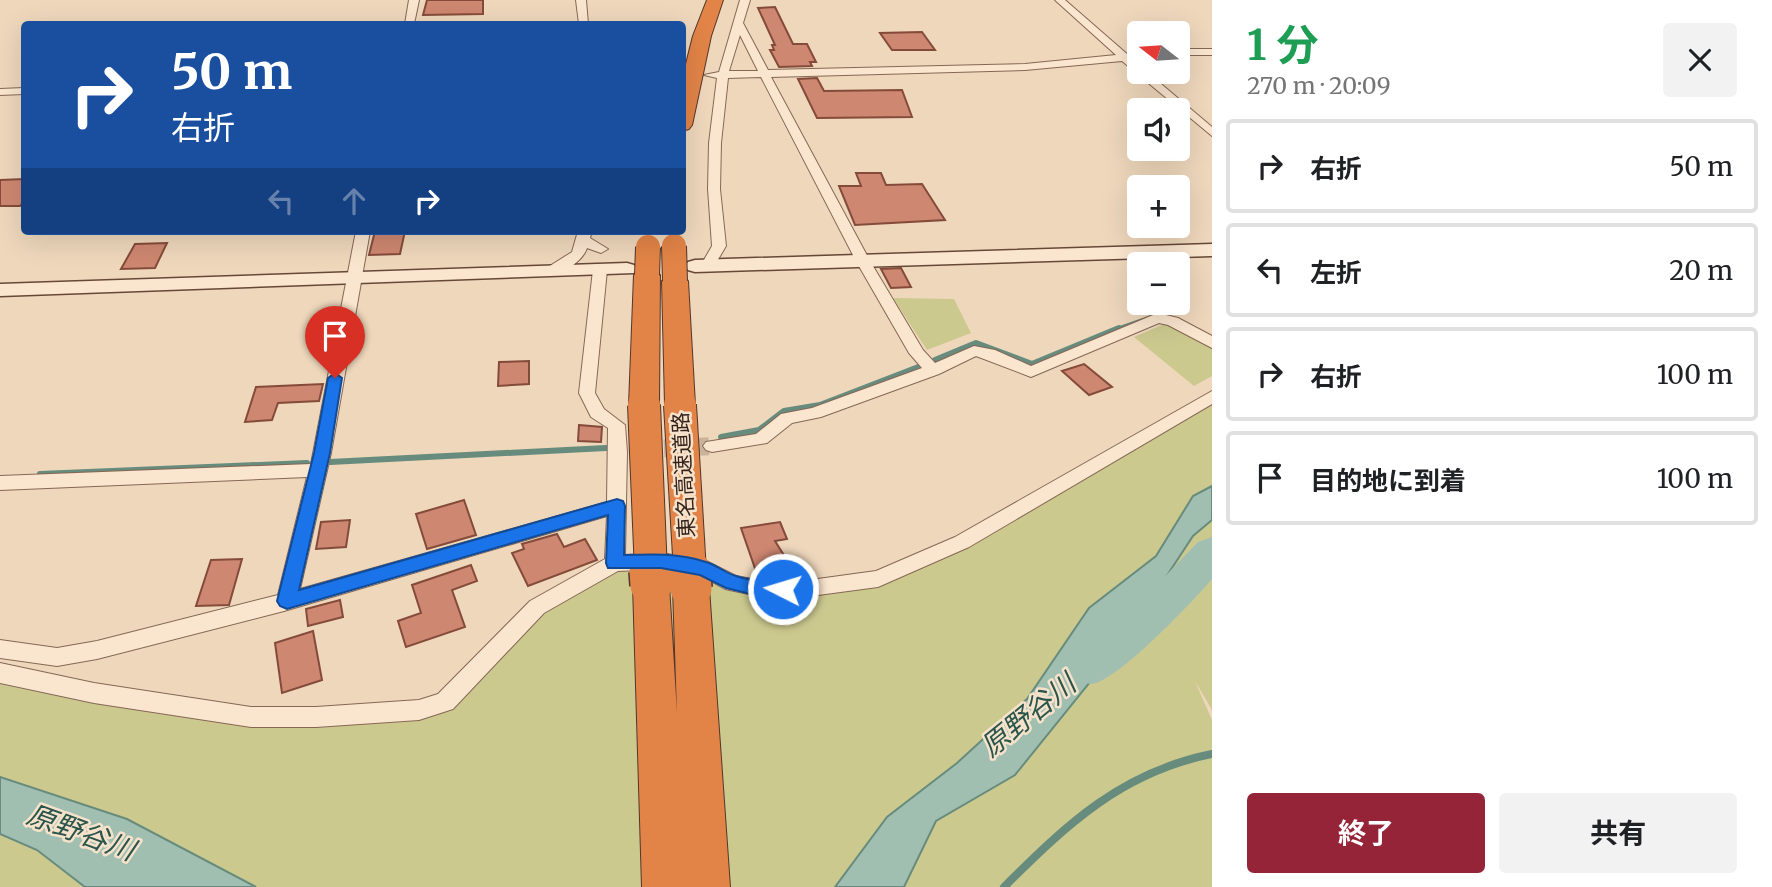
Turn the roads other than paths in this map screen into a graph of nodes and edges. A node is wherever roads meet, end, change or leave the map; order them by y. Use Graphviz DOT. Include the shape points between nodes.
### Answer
graph roads {
  1 [pos="414,0"];
  2 [pos="581,0"];
  3 [pos="715,0"];
  4 [pos="745,0"];
  5 [pos="1060,0"];
  6 [pos="410,21"];
  7 [pos="584,21"];
  8 [pos="738,23"];
  9 [pos="1190,52"];
  10 [pos="1212,52"];
  11 [pos="1125,57"];
  12 [pos="709,75"];
  13 [pos="723,75"];
  14 [pos="766,75"];
  15 [pos="1155,84"];
  16 [pos="0,92"];
  17 [pos="21,92"];
  18 [pos="686,107"];
  19 [pos="1212,133"];
  20 [pos="362,235"];
  21 [pos="585,236"];
  22 [pos="648,239"];
  23 [pos="674,239"];
  24 [pos="1212,250"];
  25 [pos="600,260"];
  26 [pos="863,261"];
  27 [pos="670,271"];
  28 [pos="550,272"];
  29 [pos="352,278"];
  30 [pos="0,290"];
  31 [pos="1212,343"];
  32 [pos="933,370"];
  33 [pos="1212,397"];
  34 [pos="712,446"];
  35 [pos="318,470"];
  36 [pos="0,483"];
  37 [pos="617,506"];
  38 [pos="615,563"];
  39 [pos="287,601"];
  40 [pos="0,649"];
  41 [pos="0,673"];
  42 [pos="692,858"];
  43 [pos="665,887"];
  1 -- 6 [label="street"];
  2 -- 7 [label="street"];
  3 -- 18 [label="highway"];
  4 -- 8 [label="street"];
  5 -- 11 [label="street"];
  8 -- 13 [label="street"];
  8 -- 14 [label="street"];
  9 -- 10 [label="street"];
  11 -- 14 [label="street" via="1026,66"];
  12 -- 13 [label="street"];
  13 -- 14 [label="street"];
  13 -- 27 [label="street" via="715,154 719,246"];
  14 -- 26 [label="street"];
  15 -- 19 [label="street"];
  16 -- 17 [label="street"];
  20 -- 29 [label="street"];
  21 -- 25 [label="street"];
  21 -- 28 [label="street" via="578,254"];
  22 -- 27 [label="highway, 東名高速道路, bridge"];
  23 -- 27 [label="highway, 東名高速道路, bridge"];
  24 -- 26 [label="street"];
  25 -- 27 [label="street"];
  25 -- 28 [label="street"];
  25 -- 37 [label="street" via="587,393 597,414 616,425 622,451"];
  26 -- 27 [label="street"];
  26 -- 32 [label="street" via="917,353"];
  27 -- 42 [label="highway, 東名高速道路, bridge" via="691,587"];
  27 -- 42 [label="highway, 東名高速道路, bridge" via="644,405 651,585"];
  28 -- 29 [label="street"];
  29 -- 30 [label="street"];
  29 -- 35 [label="street"];
  31 -- 32 [label="street" via="1173,321 1158,318 1031,372 974,351"];
  32 -- 34 [label="street" via="787,418 761,439"];
  33 -- 38 [label="street" via="962,541 877,579 763,589 732,583 704,568 661,561"];
  35 -- 36 [label="street"];
  35 -- 39 [label="street"];
  37 -- 38 [label="street"];
  37 -- 39 [label="street"];
  38 -- 41 [label="street" via="537,607 445,702 419,709 251,717"];
  39 -- 40 [label="street" via="57,657"];
  42 -- 43 [label="highway, 東名高速道路"];
}
